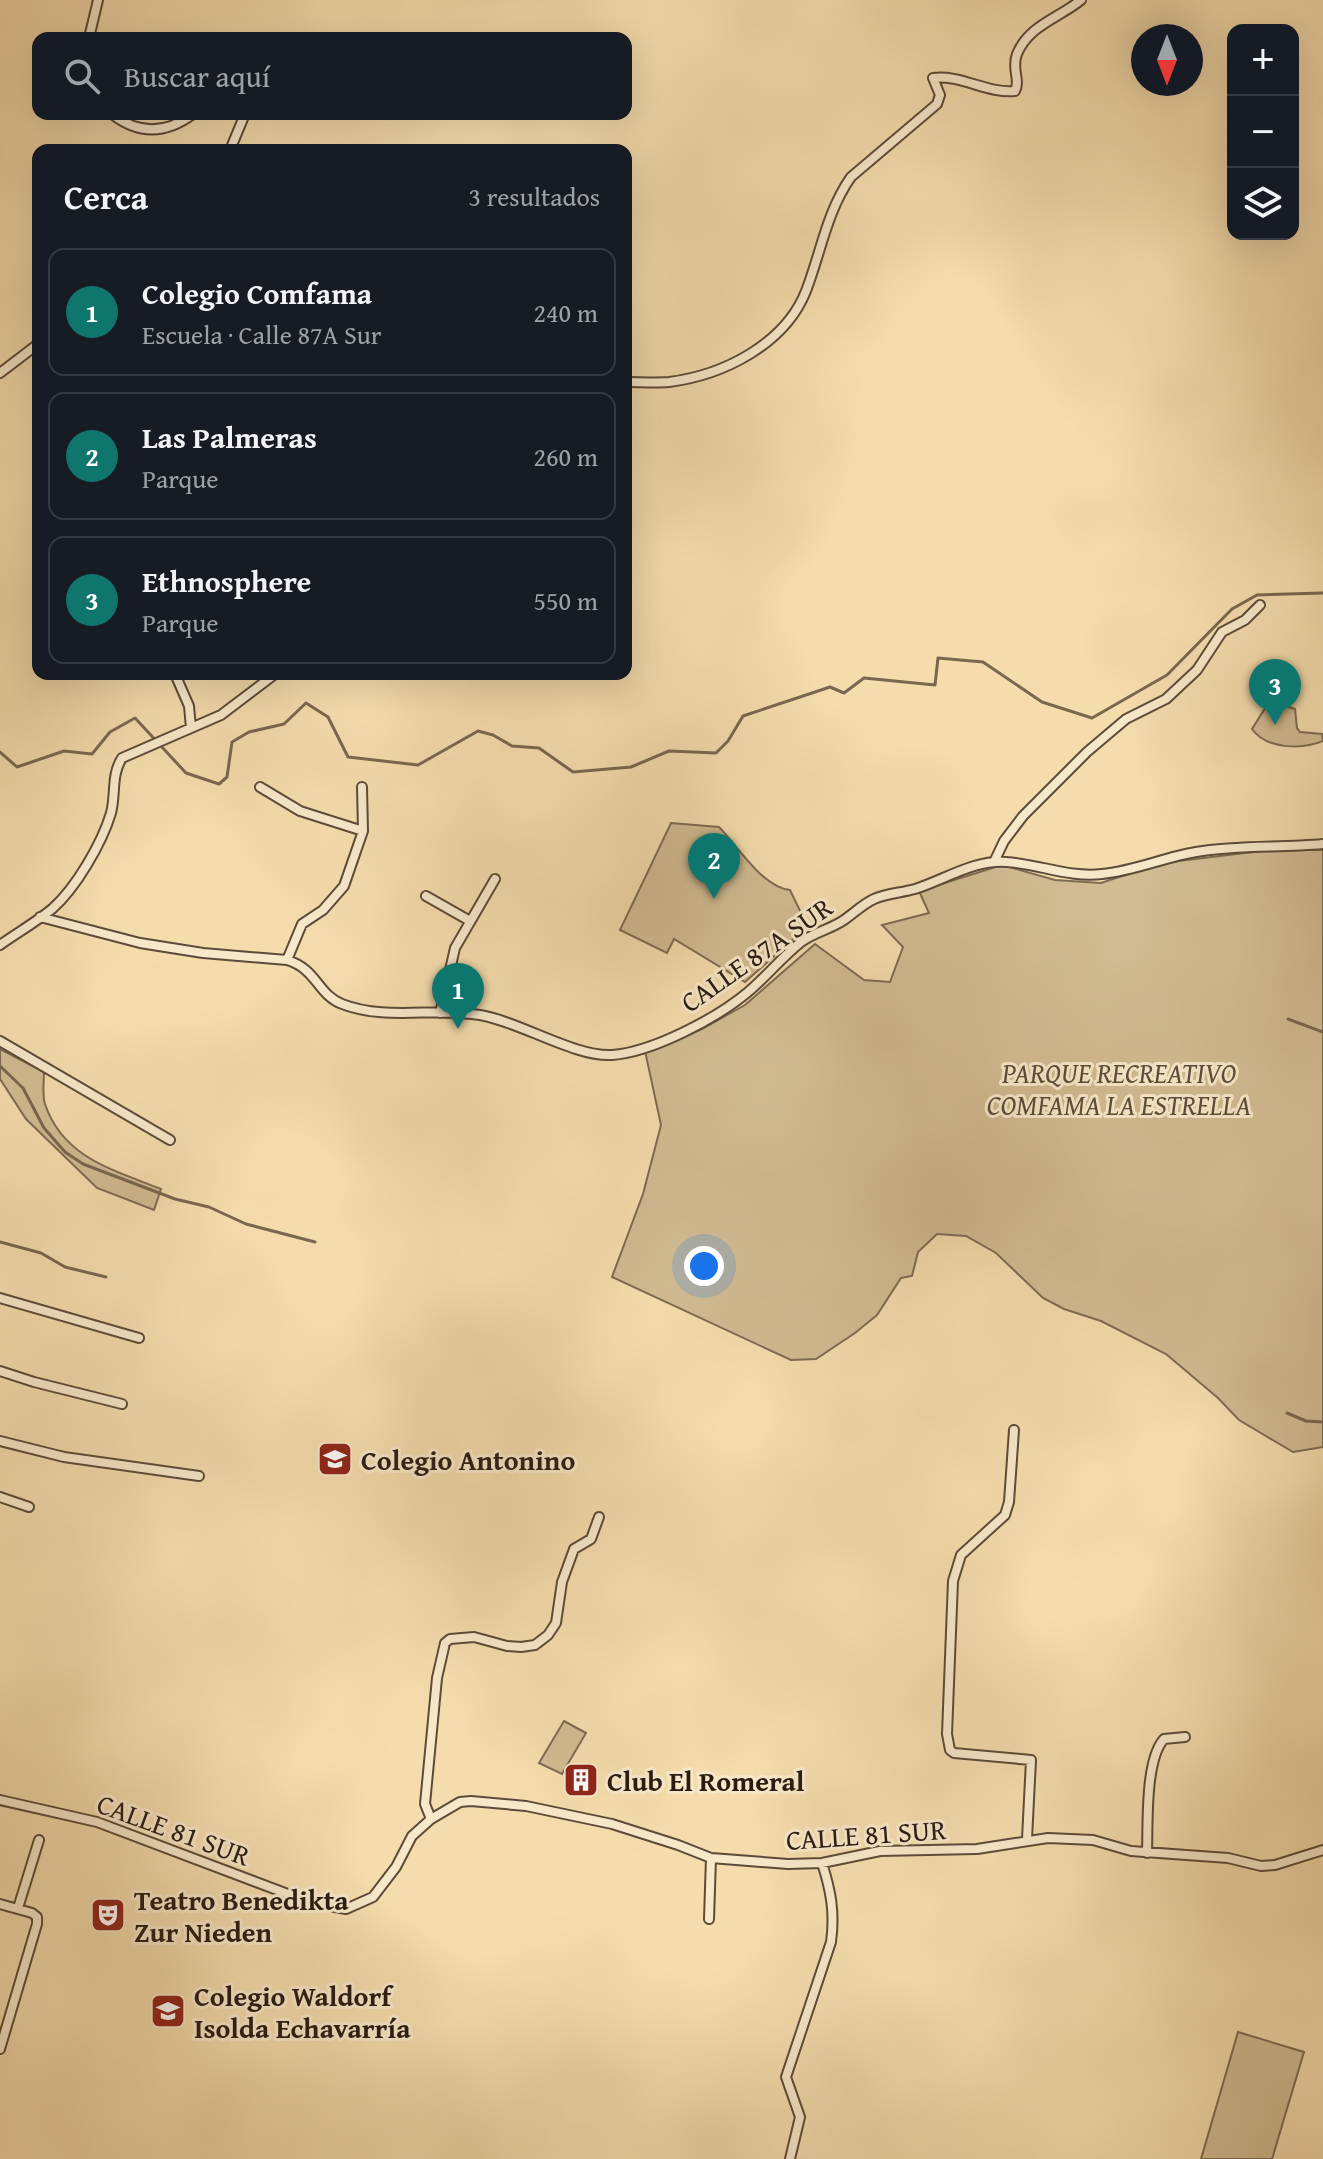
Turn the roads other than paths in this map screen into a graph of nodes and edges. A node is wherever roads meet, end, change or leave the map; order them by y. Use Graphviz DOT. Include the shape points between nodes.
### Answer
graph roads {
  1 [pos="98,0"];
  2 [pos="1081,0"];
  3 [pos="90,32"];
  4 [pos="120,120"];
  5 [pos="184,120"];
  6 [pos="242,120"];
  7 [pos="232,144"];
  8 [pos="32,349"];
  9 [pos="0,373"];
  10 [pos="632,382"];
  11 [pos="1260,605"];
  12 [pos="178,680"];
  13 [pos="267,680"];
  14 [pos="191,728"];
  15 [pos="260,787"];
  16 [pos="362,787"];
  17 [pos="363,831"];
  18 [pos="1323,844"];
  19 [pos="994,862"];
  20 [pos="495,879"];
  21 [pos="426,896"];
  22 [pos="40,917"];
  23 [pos="470,921"];
  24 [pos="0,945"];
  25 [pos="287,960"];
  26 [pos="440,1013"];
  27 [pos="0,1041"];
  28 [pos="170,1140"];
  29 [pos="0,1298"];
  30 [pos="139,1338"];
  31 [pos="0,1371"];
  32 [pos="122,1404"];
  33 [pos="1014,1430"];
  34 [pos="0,1441"];
  35 [pos="199,1476"];
  36 [pos="0,1497"];
  37 [pos="29,1507"];
  38 [pos="599,1517"];
  39 [pos="1185,1737"];
  40 [pos="0,1800"];
  41 [pos="431,1819"];
  42 [pos="1027,1839"];
  43 [pos="39,1840"];
  44 [pos="1323,1850"];
  45 [pos="1147,1853"];
  46 [pos="711,1858"];
  47 [pos="822,1863"];
  48 [pos="0,1904"];
  49 [pos="18,1908"];
  50 [pos="709,1919"];
  51 [pos="0,2049"];
  52 [pos="790,2159"];
  1 -- 3 [label="street"];
  2 -- 10 [label="street" via="1022,43 1013,67 1015,91 933,78 940,95 937,104 851,177 828,222 799,308 760,348 744,360 701,374"];
  4 -- 5 [label="street" via="149,131"];
  6 -- 7 [label="street"];
  8 -- 9 [label="street"];
  11 -- 19 [label="street" via="1222,632 1197,670 1166,699 1126,719 1087,752 1023,816"];
  12 -- 14 [label="street"];
  13 -- 14 [label="street" via="221,715"];
  14 -- 22 [label="street" via="122,758 103,838 63,897"];
  15 -- 17 [label="street" via="300,811"];
  16 -- 17 [label="street"];
  17 -- 25 [label="street" via="344,886 302,924"];
  18 -- 19 [label="street, CALLE 87A SUR" via="1220,848 1103,874"];
  19 -- 26 [label="street, CALLE 87A SUR" via="875,898 801,943 709,1019 625,1052 596,1054 482,1015"];
  20 -- 23 [label="street"];
  21 -- 23 [label="street"];
  22 -- 24 [label="street"];
  22 -- 25 [label="street" via="140,943"];
  23 -- 26 [label="street" via="451,960"];
  25 -- 26 [label="street, CALLE 87A SUR" via="309,971 339,1003 373,1012"];
  27 -- 28 [label="street"];
  29 -- 30 [label="street"];
  31 -- 32 [label="street"];
  33 -- 42 [label="street" via="1005,1515 961,1555 953,1581 947,1734 954,1753 1031,1760"];
  34 -- 35 [label="street" via="64,1457"];
  36 -- 37 [label="street"];
  38 -- 41 [label="street" via="591,1539 574,1549 556,1623 548,1635 521,1647 474,1637 445,1643 425,1804"];
  39 -- 45 [label="street" via="1164,1739 1157,1746"];
  40 -- 41 [label="street, CALLE 81 SUR" via="97,1822 309,1902 346,1909 373,1897 412,1836"];
  41 -- 46 [label="street, CALLE 81 SUR" via="460,1802 526,1806 612,1824"];
  42 -- 45 [label="street, CALLE 81 SUR" via="1077,1838"];
  42 -- 47 [label="street, CALLE 81 SUR" via="977,1849 880,1851"];
  43 -- 49 [label="street"];
  44 -- 45 [label="street, CALLE 81 SUR" via="1269,1866"];
  46 -- 47 [label="street, CALLE 81 SUR"];
  46 -- 50 [label="street"];
  47 -- 52 [label="street" via="834,1922 786,2077 800,2117"];
  48 -- 49 [label="street"];
  49 -- 51 [label="street" via="37,1917 37,1924"];
}
